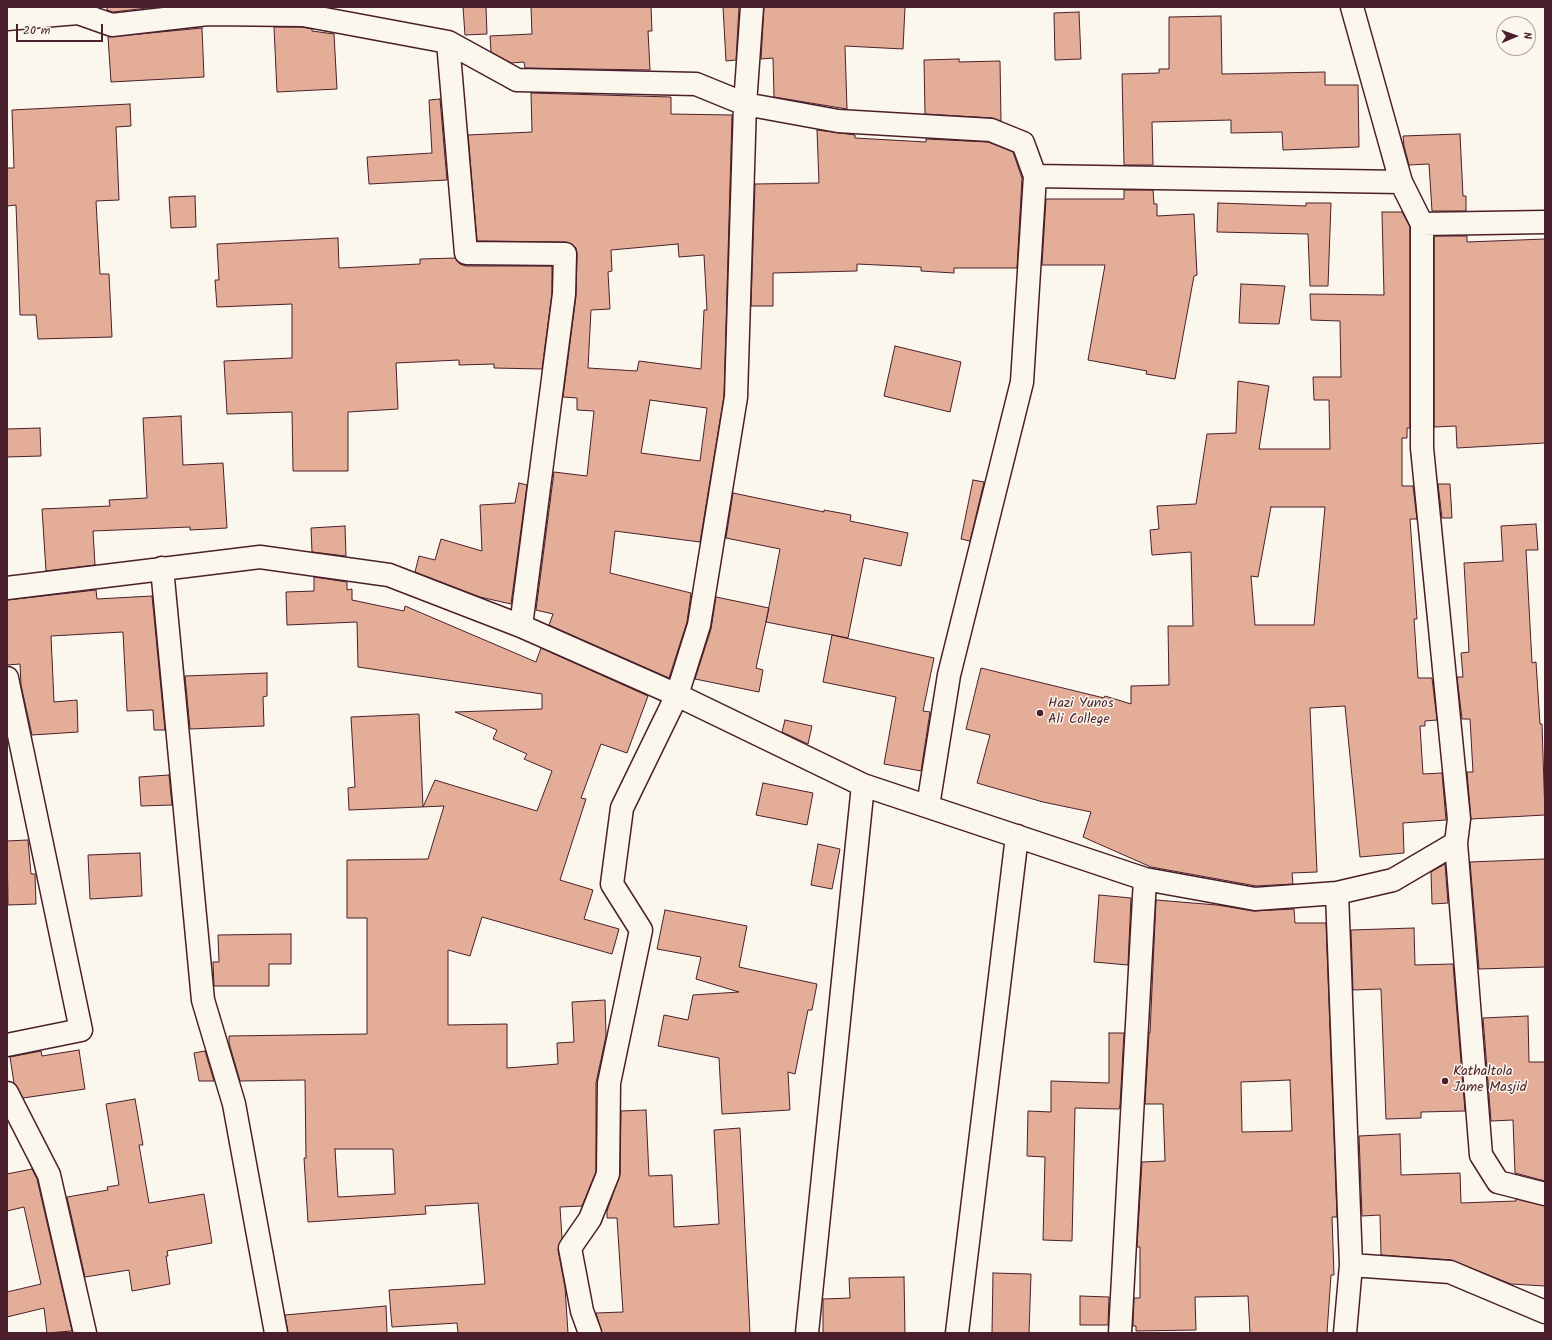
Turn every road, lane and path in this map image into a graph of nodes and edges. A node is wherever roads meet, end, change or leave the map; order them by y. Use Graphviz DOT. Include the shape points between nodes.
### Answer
graph roads {
  1 [pos="752,7"];
  2 [pos="1352,7"];
  3 [pos="7,19"];
  4 [pos="448,42"];
  5 [pos="745,104"];
  6 [pos="1035,176"];
  7 [pos="1401,182"];
  8 [pos="1545,222"];
  9 [pos="1422,224"];
  10 [pos="162,568"];
  11 [pos="7,588"];
  12 [pos="521,626"];
  13 [pos="7,678"];
  14 [pos="677,695"];
  15 [pos="863,785"];
  16 [pos="928,806"];
  17 [pos="1017,836"];
  18 [pos="1456,843"];
  19 [pos="1145,879"];
  20 [pos="1337,893"];
  21 [pos="7,1045"];
  22 [pos="7,1092"];
  23 [pos="1545,1194"];
  24 [pos="1351,1264"];
  25 [pos="1545,1312"];
  26 [pos="85,1333"];
  27 [pos="276,1333"];
  28 [pos="590,1333"];
  29 [pos="807,1333"];
  30 [pos="956,1333"];
  31 [pos="1120,1333"];
  32 [pos="1345,1333"];
  1 -- 5 [label="street"];
  2 -- 7 [label="street"];
  3 -- 4 [label="street" via="78,13 112,25 208,14 303,15"];
  4 -- 5 [label="street" via="517,80 696,84"];
  4 -- 12 [label="street" via="466,253 565,254 564,294"];
  5 -- 6 [label="street" via="838,121 991,130 1023,144"];
  5 -- 14 [label="street" via="736,396 699,625"];
  6 -- 7 [label="street"];
  6 -- 16 [label="street" via="1022,382 949,675"];
  7 -- 9 [label="street"];
  8 -- 9 [label="street"];
  9 -- 18 [label="street" via="1422,448 1459,819"];
  10 -- 11 [label="street"];
  10 -- 12 [label="street" via="260,557 389,575"];
  10 -- 27 [label="street" via="203,1000 234,1104"];
  12 -- 14 [label="street"];
  13 -- 21 [label="street" via="80,1030"];
  14 -- 15 [label="street"];
  14 -- 28 [label="street" via="622,808 612,884 641,930 609,1083 608,1174 590,1218 570,1248 582,1310"];
  15 -- 16 [label="street"];
  15 -- 29 [label="street"];
  16 -- 17 [label="street"];
  17 -- 19 [label="street"];
  17 -- 30 [label="street"];
  18 -- 20 [label="street" via="1393,880"];
  18 -- 23 [label="street" via="1481,1155 1498,1182"];
  19 -- 20 [label="street" via="1255,899"];
  19 -- 31 [label="street"];
  20 -- 24 [label="street"];
  22 -- 26 [label="street" via="49,1175"];
  24 -- 25 [label="street" via="1450,1272"];
  24 -- 32 [label="street"];
}
